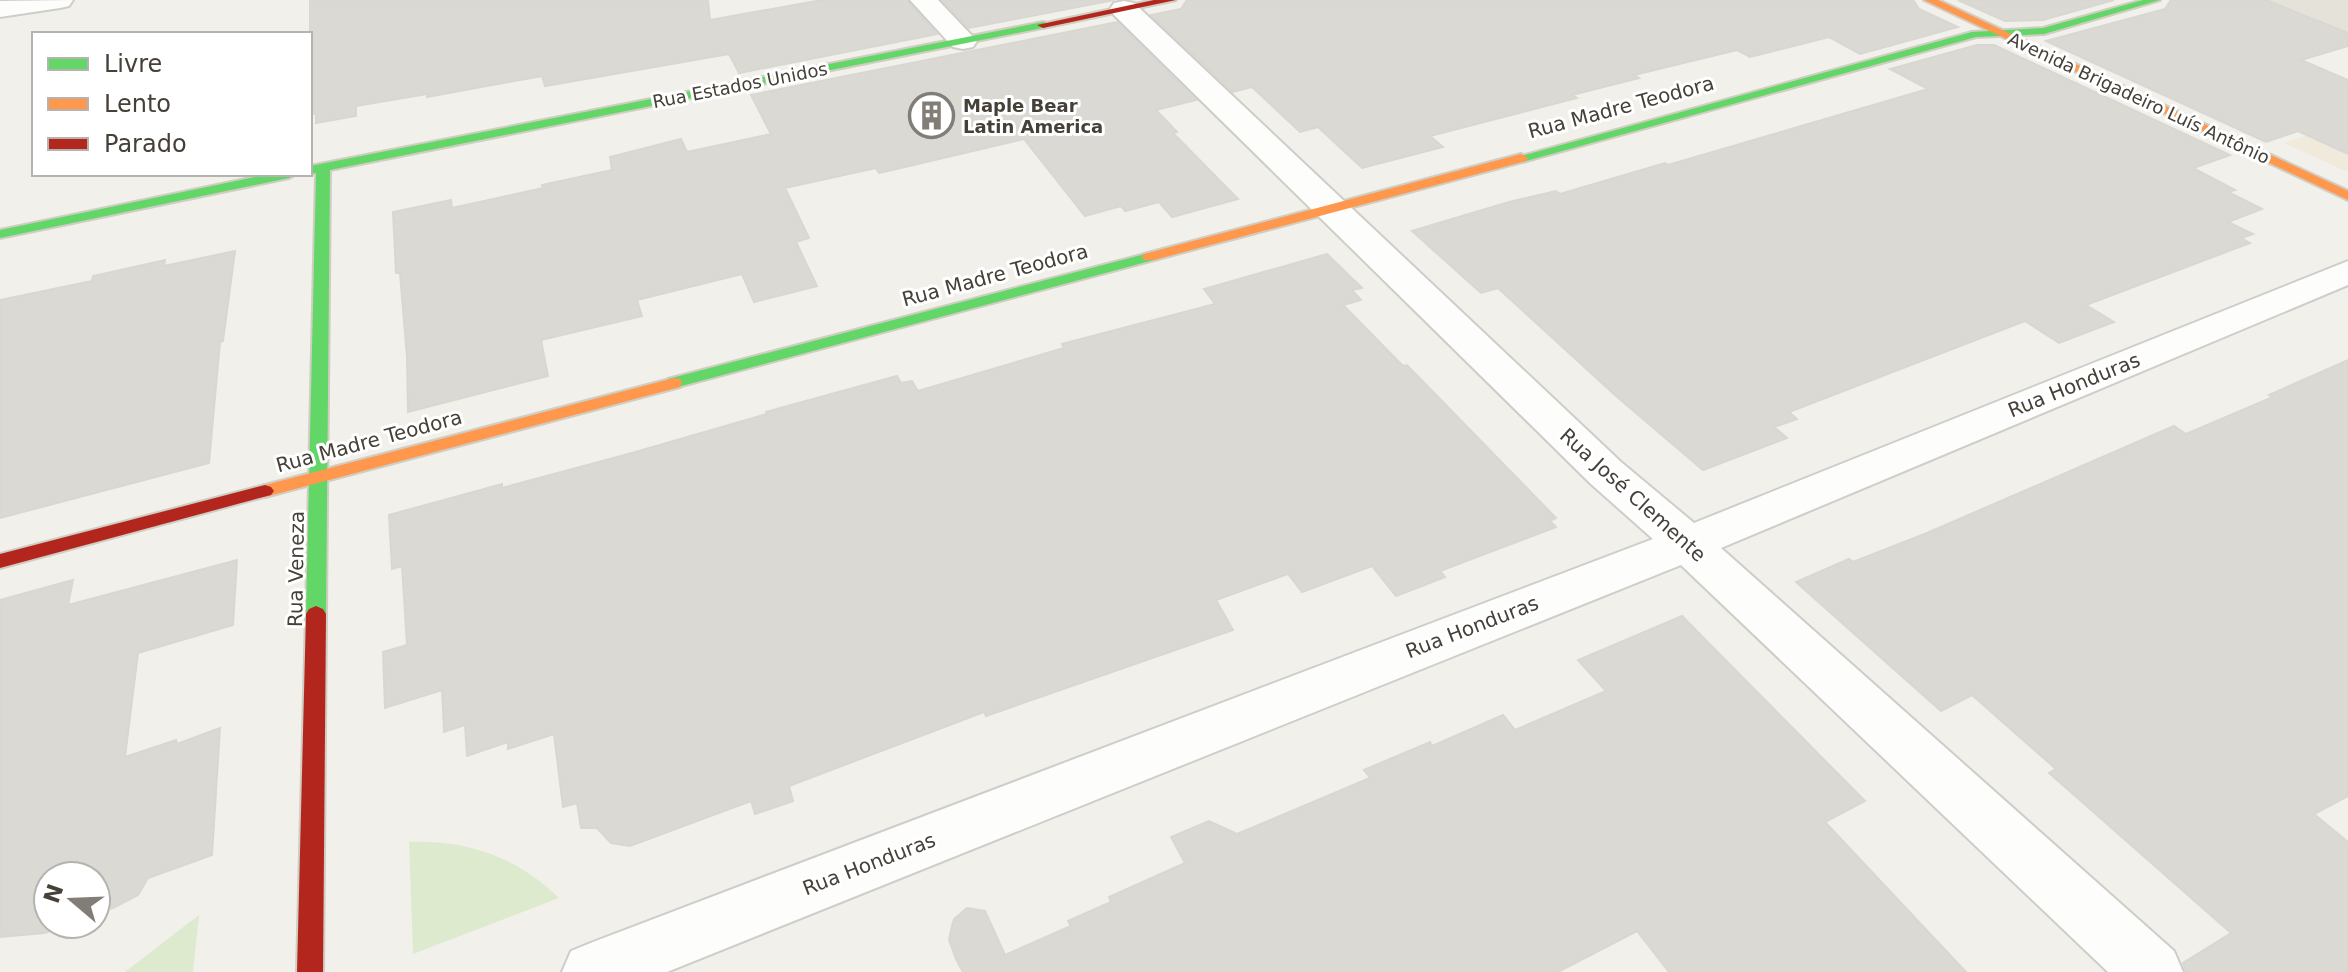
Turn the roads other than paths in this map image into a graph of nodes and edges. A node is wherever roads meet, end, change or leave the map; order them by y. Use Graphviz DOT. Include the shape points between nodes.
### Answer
graph roads {
  1 [pos="60,0"];
  2 [pos="923,0"];
  3 [pos="1171,0"];
  4 [pos="1929,0"];
  5 [pos="2155,0"];
  6 [pos="1124,9"];
  7 [pos="3,12"];
  8 [pos="2001,34"];
  9 [pos="963,41"];
  10 [pos="316,168"];
  11 [pos="279,176"];
  12 [pos="2348,196"];
  13 [pos="1332,209"];
  14 [pos="0,234"];
  15 [pos="2348,272"];
  16 [pos="319,477"];
  17 [pos="1687,543"];
  18 [pos="0,561"];
  19 [pos="310,972"];
  20 [pos="593,972"];
  21 [pos="2152,972"];
  1 -- 7 [label="street"];
  2 -- 9 [label="street"];
  3 -- 6 [label="street, Rua Estados Unidos"];
  4 -- 8 [label="street, Avenida Brigadeiro Luís Antônio"];
  5 -- 8 [label="street, Rua Madre Teodora" via="2044,31"];
  6 -- 9 [label="street, Rua Estados Unidos"];
  6 -- 13 [label="street, Rua José Clemente"];
  8 -- 12 [label="street, Avenida Brigadeiro Luís Antônio"];
  8 -- 13 [label="street, Rua Madre Teodora" via="1949,41"];
  9 -- 10 [label="street, Rua Estados Unidos"];
  10 -- 16 [label="street, Rua Veneza"];
  11 -- 14 [label="street"];
  13 -- 16 [label="street, Rua Madre Teodora"];
  13 -- 17 [label="street, Rua José Clemente" via="1606,473"];
  15 -- 17 [label="street, Rua Honduras"];
  16 -- 18 [label="street, Rua Madre Teodora"];
  16 -- 19 [label="street, Rua Veneza"];
  17 -- 20 [label="street, Rua Honduras"];
  17 -- 21 [label="street, Rua José Clemente"];
}
